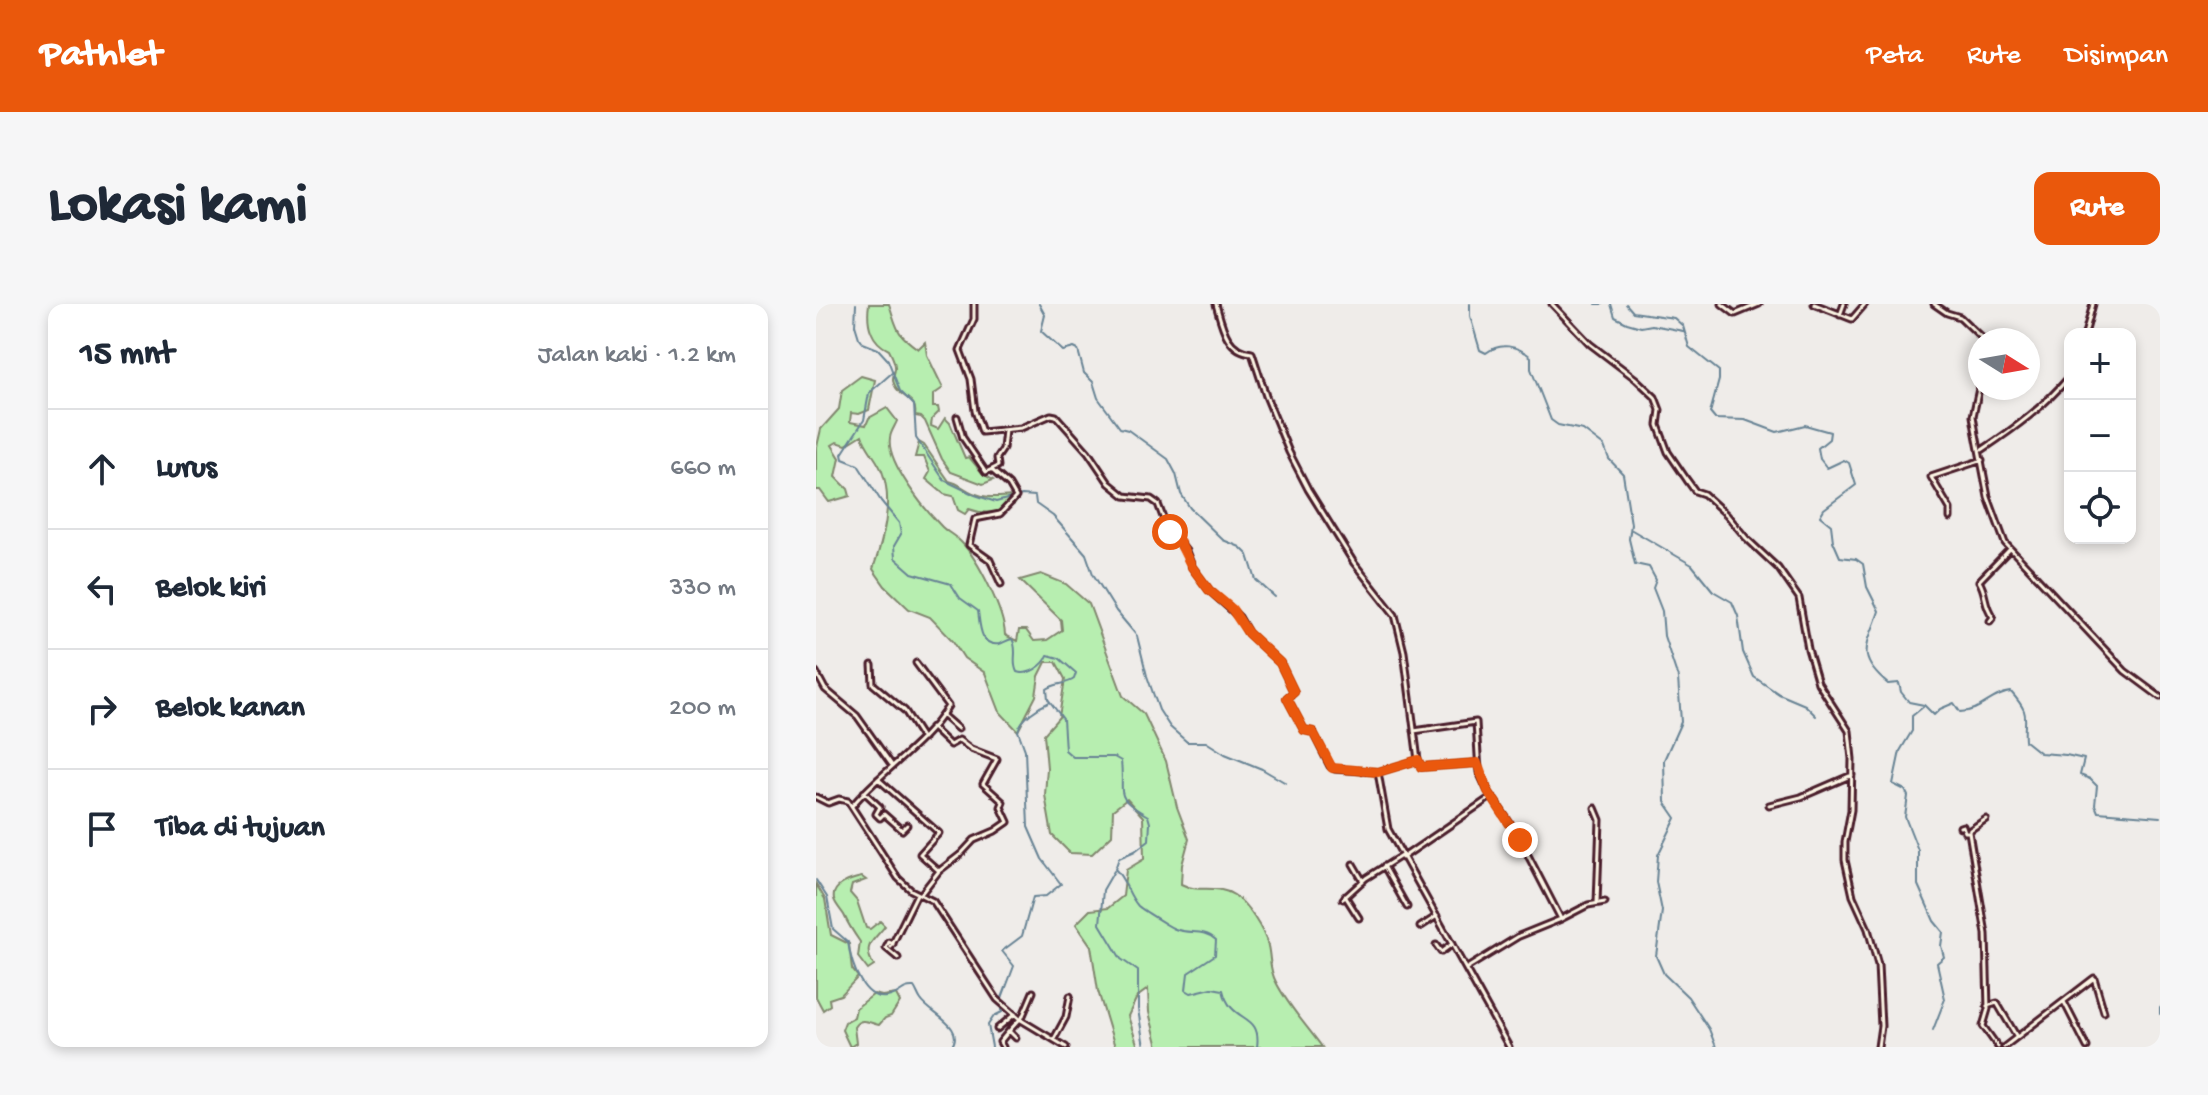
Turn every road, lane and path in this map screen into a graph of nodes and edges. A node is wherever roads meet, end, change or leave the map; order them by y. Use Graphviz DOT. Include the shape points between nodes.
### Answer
graph roads {
  1 [pos="974,304"];
  2 [pos="1216,304"];
  3 [pos="1552,304"];
  4 [pos="1722,304"];
  5 [pos="1759,304"];
  6 [pos="1814,304"];
  7 [pos="1844,304"];
  8 [pos="1865,304"];
  9 [pos="1934,304"];
  10 [pos="2093,304"];
  11 [pos="1840,315"];
  12 [pos="1971,328"];
  13 [pos="2087,328"];
  14 [pos="2064,383"];
  15 [pos="1976,400"];
  16 [pos="957,417"];
  17 [pos="1005,430"];
  18 [pos="1980,451"];
  19 [pos="1982,460"];
  20 [pos="993,471"];
  21 [pos="1950,518"];
  22 [pos="2009,550"];
  23 [pos="1001,584"];
  24 [pos="1990,621"];
  25 [pos="916,663"];
  26 [pos="872,665"];
  27 [pos="816,672"];
  28 [pos="2160,697"];
  29 [pos="942,715"];
  30 [pos="931,727"];
  31 [pos="958,729"];
  32 [pos="1414,731"];
  33 [pos="923,739"];
  34 [pos="1418,760"];
  35 [pos="1477,763"];
  36 [pos="892,765"];
  37 [pos="1378,772"];
  38 [pos="1852,775"];
  39 [pos="878,778"];
  40 [pos="864,792"];
  41 [pos="1492,796"];
  42 [pos="816,797"];
  43 [pos="1769,805"];
  44 [pos="852,806"];
  45 [pos="1595,808"];
  46 [pos="1986,819"];
  47 [pos="907,825"];
  48 [pos="1960,827"];
  49 [pos="1968,830"];
  50 [pos="1402,857"];
  51 [pos="1353,864"];
  52 [pos="1384,866"];
  53 [pos="939,871"];
  54 [pos="1363,881"];
  55 [pos="919,894"];
  56 [pos="1605,902"];
  57 [pos="1597,904"];
  58 [pos="1407,907"];
  59 [pos="1437,916"];
  60 [pos="1359,918"];
  61 [pos="1561,919"];
  62 [pos="1420,927"];
  63 [pos="1452,944"];
  64 [pos="1436,945"];
  65 [pos="898,958"];
  66 [pos="1467,968"];
  67 [pos="1033,992"];
  68 [pos="1070,996"];
  69 [pos="2064,1002"];
  70 [pos="1987,1006"];
  71 [pos="2104,1012"];
  72 [pos="1015,1014"];
  73 [pos="1021,1019"];
  74 [pos="997,1029"];
  75 [pos="1009,1031"];
  76 [pos="2017,1037"];
  77 [pos="1016,1038"];
  78 [pos="1054,1039"];
  79 [pos="1003,1047"];
  80 [pos="1066,1047"];
  81 [pos="1509,1047"];
  82 [pos="1878,1047"];
  83 [pos="1998,1047"];
  84 [pos="2004,1047"];
  85 [pos="2087,1047"];
  1 -- 17 [label="street" via="961,357 982,432"];
  2 -- 32 [label="street" via="1232,346 1252,353 1308,489 1354,563 1395,615"];
  3 -- 38 [label="street" via="1590,344 1655,397 1668,452 1687,480 1727,515 1796,593 1818,683 1849,731"];
  4 -- 5 [label="street" via="1735,314"];
  6 -- 11 [label="street"];
  7 -- 11 [label="street"];
  8 -- 11 [label="street" via="1852,319"];
  9 -- 12 [label="street"];
  10 -- 13 [label="street"];
  14 -- 18 [label="street" via="2044,405"];
  15 -- 18 [label="street" via="1973,416"];
  16 -- 20 [label="street" via="975,458 986,472"];
  17 -- 20 [label="street"];
  17 -- 37 [label="street" via="1055,414 1109,483 1125,496 1155,501 1209,590 1286,672 1294,692 1287,698 1290,706 1304,730 1313,732 1330,766"];
  18 -- 19 [label="street"];
  19 -- 21 [label="street" via="1931,477"];
  19 -- 22 [label="street" via="1992,510"];
  20 -- 23 [label="street" via="1016,497 1000,514 975,520 969,545 990,560"];
  22 -- 24 [label="street" via="1979,581"];
  22 -- 28 [label="street" via="2125,671"];
  25 -- 29 [label="street" via="948,704"];
  26 -- 33 [label="street" via="873,684 905,711"];
  27 -- 36 [label="street"];
  29 -- 30 [label="street"];
  29 -- 31 [label="street"];
  30 -- 33 [label="street"];
  30 -- 53 [label="street" via="950,745 960,741 997,759 983,784 1003,802 1008,822 976,838"];
  32 -- 34 [label="street"];
  32 -- 35 [label="street" via="1476,722"];
  33 -- 36 [label="street"];
  34 -- 35 [label="street" via="1421,767"];
  34 -- 37 [label="street"];
  35 -- 41 [label="street"];
  36 -- 39 [label="street"];
  37 -- 50 [label="street" via="1384,815"];
  38 -- 43 [label="street"];
  38 -- 82 [label="street" via="1845,860 1878,965"];
  39 -- 40 [label="street"];
  39 -- 53 [label="street" via="939,833 920,853"];
  40 -- 44 [label="street"];
  40 -- 47 [label="street" via="880,807 880,818 884,814 902,830"];
  41 -- 50 [label="street"];
  41 -- 61 [label="street"];
  42 -- 44 [label="street" via="828,803 846,799"];
  44 -- 55 [label="street" via="898,878"];
  45 -- 57 [label="street" via="1600,820"];
  46 -- 49 [label="street"];
  48 -- 49 [label="street"];
  49 -- 70 [label="street" via="1984,922"];
  50 -- 52 [label="street"];
  50 -- 59 [label="street"];
  51 -- 54 [label="street"];
  52 -- 54 [label="street"];
  52 -- 58 [label="street"];
  53 -- 55 [label="street"];
  54 -- 60 [label="street" via="1344,897"];
  55 -- 65 [label="street" via="892,946 889,942 886,948"];
  55 -- 72 [label="street" via="933,901 992,992"];
  56 -- 57 [label="street"];
  57 -- 61 [label="street"];
  59 -- 62 [label="street"];
  59 -- 63 [label="street"];
  61 -- 66 [label="street" via="1519,936"];
  63 -- 64 [label="street" via="1441,952"];
  63 -- 66 [label="street"];
  66 -- 81 [label="street"];
  67 -- 73 [label="street"];
  68 -- 78 [label="street"];
  69 -- 71 [label="street" via="2094,978"];
  69 -- 76 [label="street"];
  69 -- 85 [label="street"];
  70 -- 76 [label="street" via="1997,1003"];
  70 -- 83 [label="street" via="1983,1026"];
  72 -- 73 [label="street"];
  72 -- 74 [label="street"];
  73 -- 75 [label="street"];
  73 -- 78 [label="street"];
  75 -- 77 [label="street"];
  75 -- 79 [label="street" via="1000,1042"];
  76 -- 84 [label="street"];
  78 -- 80 [label="street"];
}
